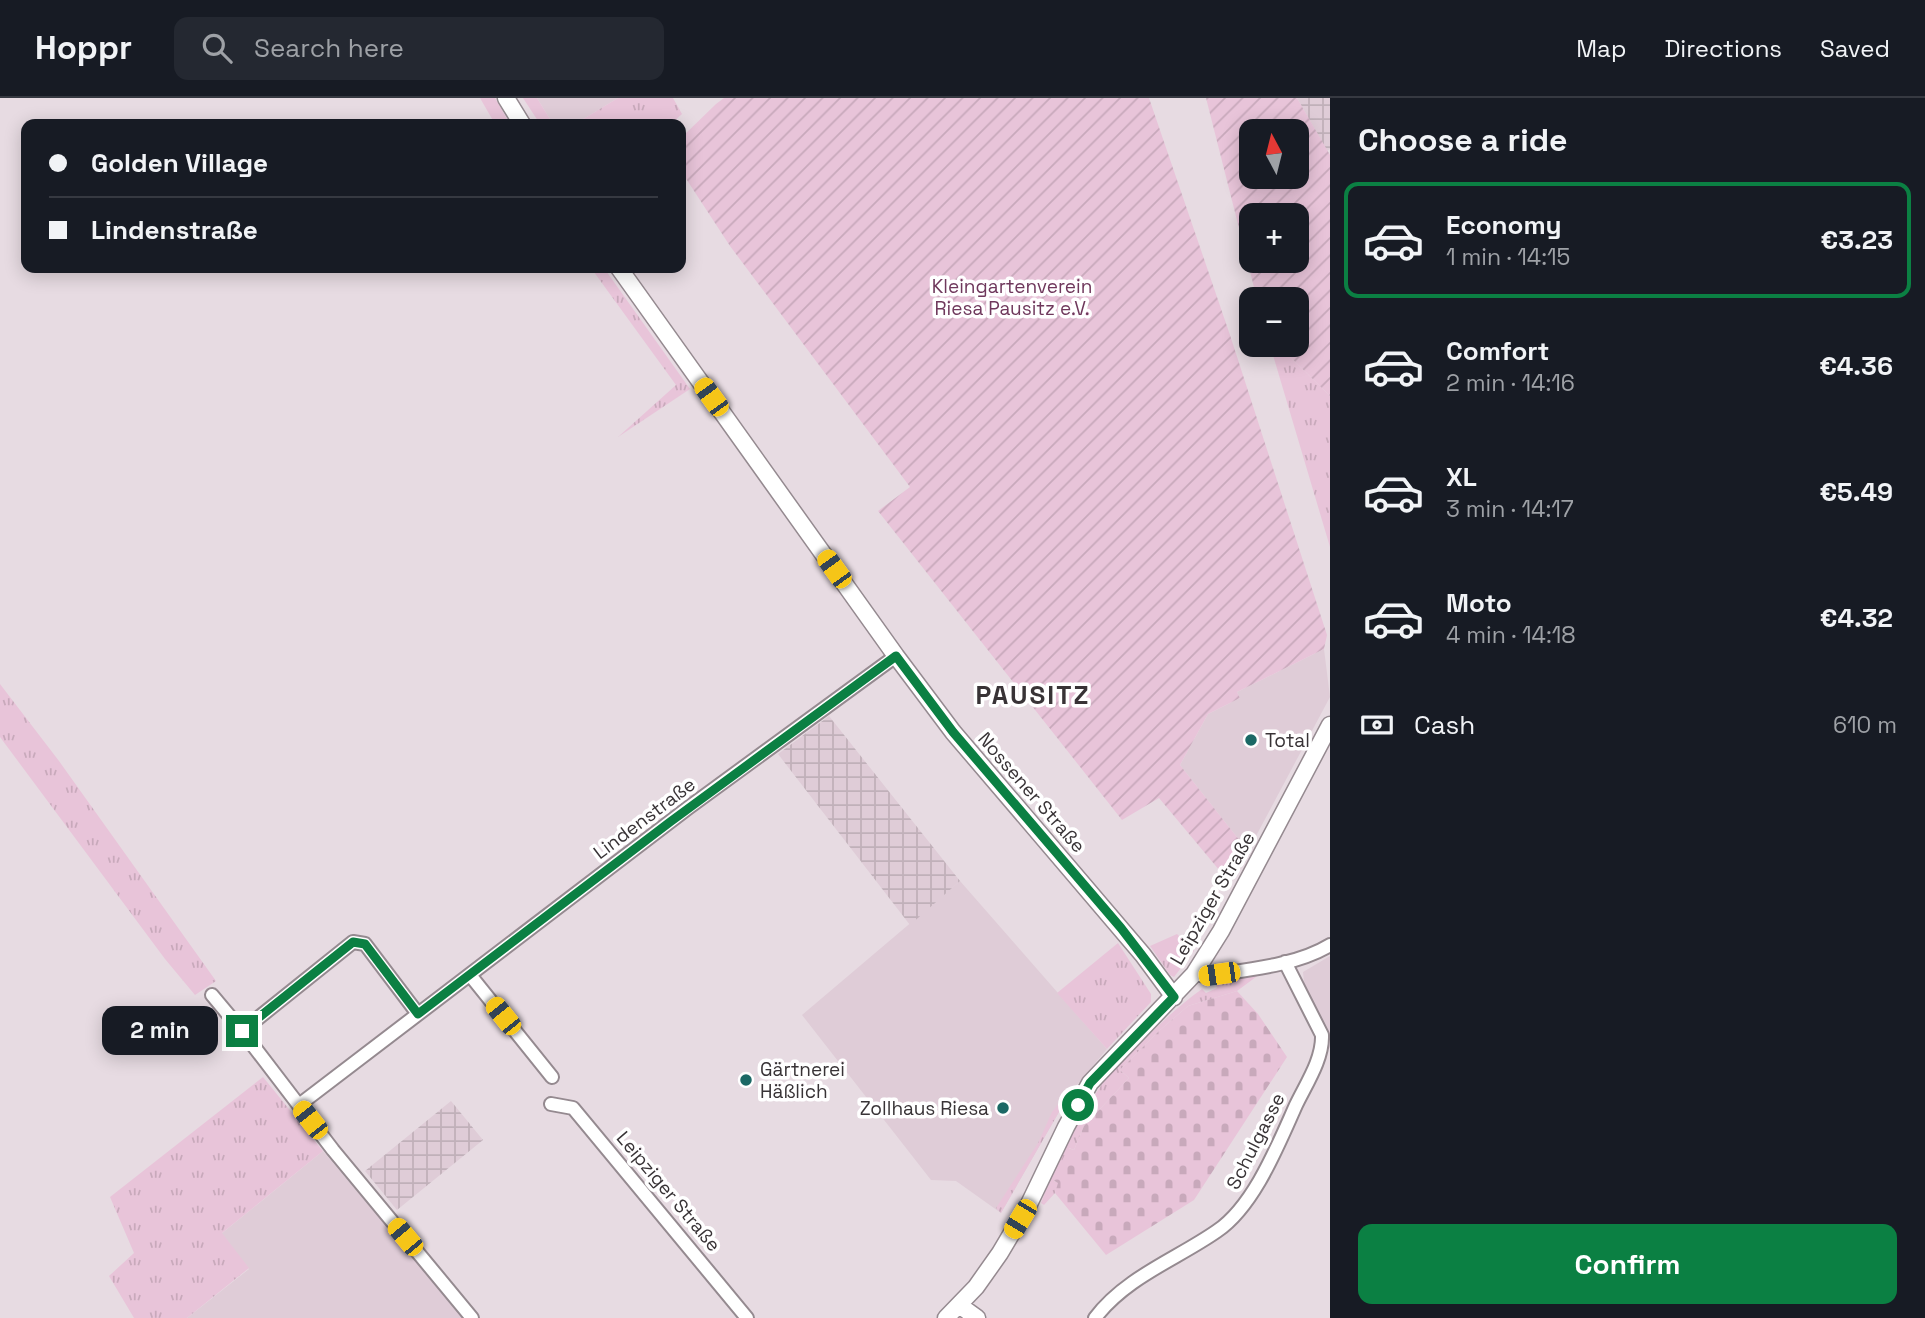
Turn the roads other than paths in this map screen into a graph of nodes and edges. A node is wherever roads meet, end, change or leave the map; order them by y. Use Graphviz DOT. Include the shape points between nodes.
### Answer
graph roads {
  1 [pos="506,98"];
  2 [pos="519,119"];
  3 [pos="623,273"];
  4 [pos="896,656"];
  5 [pos="1330,725"];
  6 [pos="1330,945"];
  7 [pos="1284,962"];
  8 [pos="1194,974"];
  9 [pos="470,975"];
  10 [pos="212,995"];
  11 [pos="1174,997"];
  12 [pos="418,1014"];
  13 [pos="242,1031"];
  14 [pos="552,1077"];
  15 [pos="551,1104"];
  16 [pos="299,1105"];
  17 [pos="959,1305"];
  18 [pos="472,1318"];
  19 [pos="747,1318"];
  20 [pos="946,1318"];
  21 [pos="977,1318"];
  22 [pos="1096,1318"];
  1 -- 2 [label="street"];
  3 -- 4 [label="street, Nossener Straße"];
  4 -- 9 [label="street, Lindenstraße"];
  4 -- 11 [label="street, Nossener Straße" via="953,732"];
  5 -- 8 [label="street, Leipziger Straße"];
  6 -- 7 [label="street"];
  7 -- 8 [label="street"];
  7 -- 22 [label="street, Schulgasse" via="1322,1040 1289,1123 1256,1186 1218,1231 1122,1291"];
  8 -- 11 [label="street, Leipziger Straße"];
  9 -- 12 [label="street, Lindenstraße"];
  9 -- 14 [label="street"];
  10 -- 13 [label="street"];
  11 -- 17 [label="street, Leipziger Straße" via="1090,1083 1020,1219 990,1269"];
  12 -- 13 [label="street" via="365,944 353,942"];
  12 -- 16 [label="street, Lindenstraße"];
  13 -- 16 [label="street"];
  15 -- 19 [label="street, Leipziger Straße" via="573,1108"];
  16 -- 18 [label="street"];
  17 -- 20 [label="street, Leipziger Straße"];
  17 -- 21 [label="street"];
}
